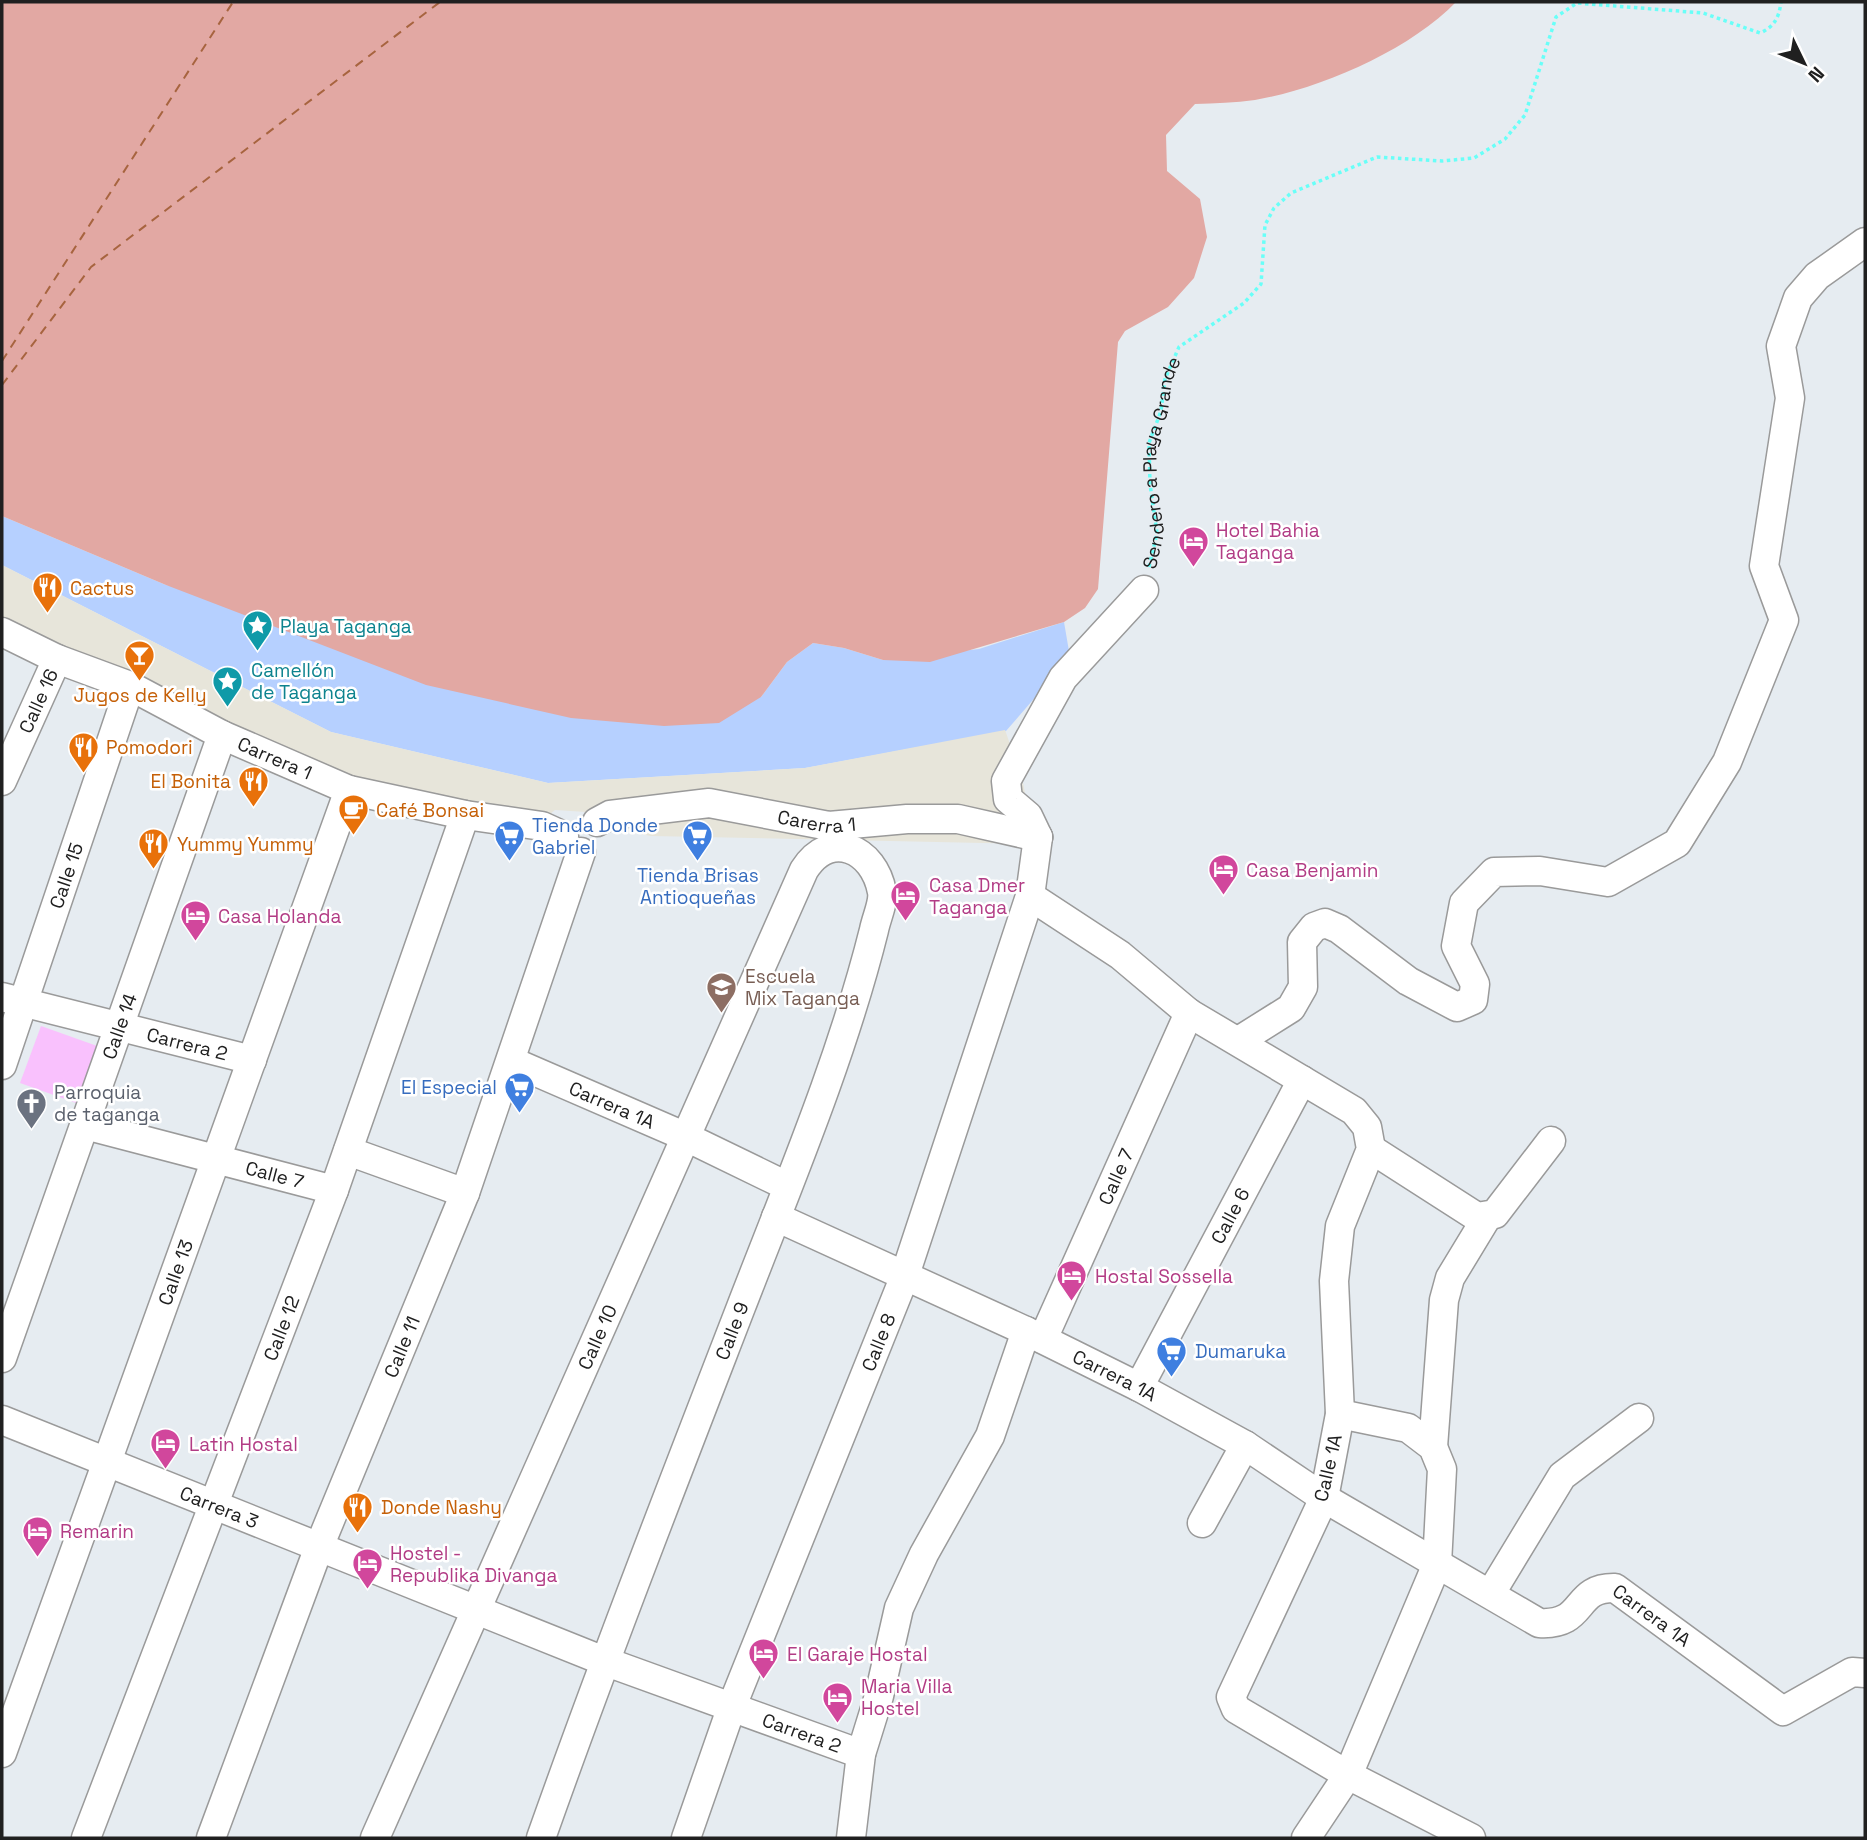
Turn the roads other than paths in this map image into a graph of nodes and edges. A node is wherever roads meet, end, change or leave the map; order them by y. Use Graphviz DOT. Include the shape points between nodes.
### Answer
graph roads {
  1 [pos="1865,242"];
  2 [pos="1144,590"];
  3 [pos="2,632"];
  4 [pos="57,659"];
  5 [pos="130,687"];
  6 [pos="222,735"];
  7 [pos="2,781"];
  8 [pos="349,790"];
  9 [pos="465,815"];
  10 [pos="597,822"];
  11 [pos="1038,837"];
  12 [pos="572,844"];
  13 [pos="829,847"];
  14 [pos="1030,895"];
  15 [pos="14,999"];
  16 [pos="1189,1013"];
  17 [pos="117,1026"];
  18 [pos="1240,1040"];
  19 [pos="252,1060"];
  20 [pos="511,1061"];
  21 [pos="2,1065"];
  22 [pos="1302,1080"];
  23 [pos="85,1125"];
  24 [pos="684,1136"];
  25 [pos="1369,1138"];
  26 [pos="1551,1141"];
  27 [pos="348,1152"];
  28 [pos="217,1157"];
  29 [pos="788,1186"];
  30 [pos="334,1190"];
  31 [pos="465,1193"];
  32 [pos="776,1217"];
  33 [pos="1487,1217"];
  34 [pos="904,1278"];
  35 [pos="1034,1335"];
  36 [pos="2,1358"];
  37 [pos="1139,1387"];
  38 [pos="1340,1413"];
  39 [pos="1639,1418"];
  40 [pos="2,1420"];
  41 [pos="1245,1445"];
  42 [pos="1433,1447"];
  43 [pos="107,1462"];
  44 [pos="1324,1498"];
  45 [pos="215,1505"];
  46 [pos="1202,1523"];
  47 [pos="319,1547"];
  48 [pos="1437,1564"];
  49 [pos="1491,1593"];
  50 [pos="477,1609"];
  51 [pos="604,1661"];
  52 [pos="1865,1673"];
  53 [pos="732,1706"];
  54 [pos="2,1753"];
  55 [pos="861,1754"];
  56 [pos="1348,1775"];
  57 [pos="86,1838"];
  58 [pos="211,1838"];
  59 [pos="375,1838"];
  60 [pos="541,1838"];
  61 [pos="686,1838"];
  62 [pos="851,1838"];
  63 [pos="1306,1838"];
  64 [pos="1471,1838"];
  1 -- 18 [label="street" via="1817,276 1798,298 1781,346 1790,398 1764,566 1784,620 1727,762 1676,843 1608,881 1540,871 1494,872 1464,903 1455,946 1475,984 1473,1000 1457,1007 1408,981 1339,929 1325,923 1314,927 1302,942 1303,987 1291,1008"];
  2 -- 11 [label="street, Sendero a Playa Grande" via="1063,678 1006,781 1008,799 1028,816"];
  3 -- 4 [label="street, Carrera 1"];
  4 -- 5 [label="street, Carrera 1"];
  4 -- 7 [label="street, Calle 16"];
  5 -- 6 [label="street, Carrera 1"];
  5 -- 15 [label="street, Calle 15"];
  6 -- 8 [label="street, Carrera 1"];
  6 -- 17 [label="street, Calle 14"];
  8 -- 9 [label="street, Carrera 1"];
  8 -- 19 [label="street, Calle 13"];
  9 -- 12 [label="street, Carrera 1" via="542,826"];
  9 -- 27 [label="street, Calle 12"];
  10 -- 11 [label="street, Carerra 1" via="610,815 709,803 829,826 958,819"];
  10 -- 12 [label="street, Calle 11" via="598,840"];
  11 -- 14 [label="street, Calle 8"];
  12 -- 20 [label="street, Calle 11"];
  13 -- 24 [label="street, Calle 10" via="814,854 804,870"];
  13 -- 29 [label="street, Calle 9" via="856,851 871,866 883,894 861,980"];
  14 -- 16 [label="street" via="1120,955"];
  14 -- 34 [label="street, Calle 8"];
  15 -- 17 [label="street, Carrera 2"];
  15 -- 21 [label="street, Calle 15"];
  16 -- 18 [label="street"];
  16 -- 35 [label="street, Calle 7"];
  17 -- 19 [label="street, Carrera 2"];
  17 -- 23 [label="street, Calle 14"];
  18 -- 22 [label="street"];
  19 -- 28 [label="street, Calle 13"];
  20 -- 24 [label="street, Carrera 1A"];
  20 -- 31 [label="street, Calle 11"];
  22 -- 25 [label="street" via="1354,1111"];
  22 -- 37 [label="street, Calle 6"];
  23 -- 28 [label="street"];
  23 -- 36 [label="street, Calle 14"];
  24 -- 29 [label="street, Carrera 1A"];
  24 -- 50 [label="street, Calle 10"];
  25 -- 33 [label="street" via="1477,1217"];
  25 -- 38 [label="street, Calle 1A" via="1340,1226 1334,1281"];
  26 -- 33 [label="street" via="1495,1214"];
  27 -- 30 [label="street, Calle 12"];
  27 -- 31 [label="street"];
  28 -- 30 [label="street, Calle 7"];
  28 -- 43 [label="street, Calle 13"];
  29 -- 32 [label="street, Calle 9"];
  30 -- 45 [label="street, Calle 12"];
  31 -- 47 [label="street, Calle 11"];
  32 -- 34 [label="street, Carrera 1A"];
  32 -- 51 [label="street, Calle 9"];
  33 -- 42 [label="street" via="1450,1278 1444,1300"];
  34 -- 35 [label="street, Carrera 1A"];
  34 -- 53 [label="street, Calle 8"];
  35 -- 37 [label="street, Carrera 1A"];
  35 -- 55 [label="street, Carrera 2" via="990,1436 899,1608"];
  37 -- 41 [label="street, Carrera 1A"];
  38 -- 42 [label="street" via="1408,1428"];
  38 -- 44 [label="street, Calle 1A"];
  39 -- 49 [label="street" via="1562,1476"];
  40 -- 43 [label="street, Carrera 3"];
  41 -- 44 [label="street, Carrera 1A"];
  41 -- 46 [label="street"];
  42 -- 48 [label="street" via="1442,1469"];
  43 -- 45 [label="street, Carrera 3"];
  43 -- 54 [label="street, Calle 13"];
  44 -- 48 [label="street, Carrera 1A"];
  44 -- 56 [label="street, Calle 1A" via="1231,1697 1236,1709"];
  45 -- 47 [label="street, Carrera 3"];
  45 -- 57 [label="street, Calle 12"];
  47 -- 50 [label="street, Carrera 2"];
  47 -- 58 [label="street, Calle 11"];
  48 -- 49 [label="street, Carrera 1A"];
  48 -- 56 [label="street"];
  49 -- 52 [label="street, Carrera 1A" via="1539,1623 1555,1624 1572,1616 1588,1593 1615,1588 1783,1710 1852,1672"];
  50 -- 51 [label="street, Carrera 2"];
  50 -- 59 [label="street, Calle 10"];
  51 -- 53 [label="street, Carrera 2"];
  51 -- 60 [label="street, Calle 9"];
  53 -- 55 [label="street, Carrera 2"];
  53 -- 61 [label="street, Calle 8"];
  55 -- 62 [label="street"];
  56 -- 63 [label="street"];
  56 -- 64 [label="street"];
}
